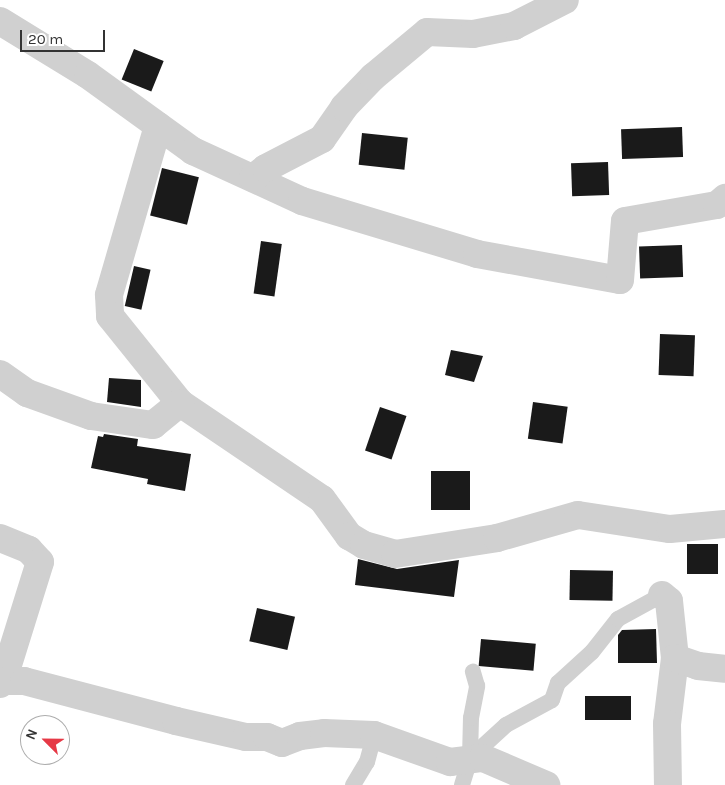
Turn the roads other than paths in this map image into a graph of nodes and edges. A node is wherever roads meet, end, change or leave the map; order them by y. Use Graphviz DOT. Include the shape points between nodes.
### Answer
graph roads {
  1 [pos="565,0"];
  2 [pos="0,21"];
  3 [pos="158,126"];
  4 [pos="253,178"];
  5 [pos="725,198"];
  6 [pos="0,374"];
  7 [pos="180,403"];
  8 [pos="725,524"];
  9 [pos="0,538"];
  10 [pos="662,595"];
  11 [pos="675,658"];
  12 [pos="725,670"];
  13 [pos="472,672"];
  14 [pos="1,682"];
  15 [pos="374,735"];
  16 [pos="470,758"];
  17 [pos="353,785"];
  18 [pos="462,785"];
  19 [pos="546,785"];
  20 [pos="668,785"];
  1 -- 4 [label="street" via="514,26 473,34 427,32 344,106 322,139"];
  2 -- 3 [label="street" via="88,75"];
  3 -- 4 [label="street" via="193,150"];
  3 -- 7 [label="street" via="108,295 110,316"];
  4 -- 5 [label="street" via="302,201 477,254 620,280 625,221 717,205"];
  6 -- 7 [label="street" via="27,393 91,416 153,425"];
  7 -- 8 [label="street" via="322,499 349,536 364,545 395,554 497,538 578,515 670,529"];
  9 -- 14 [label="street" via="28,550 40,562"];
  10 -- 11 [label="street" via="669,601"];
  10 -- 16 [label="lane" via="618,619 592,652 558,683 552,700 506,725"];
  11 -- 12 [label="street"];
  11 -- 20 [label="street" via="667,724"];
  13 -- 16 [label="lane" via="477,686 471,718"];
  14 -- 15 [label="street" via="24,680 176,721 246,737 267,737 282,743 300,736 324,733"];
  15 -- 16 [label="street" via="450,762"];
  15 -- 17 [label="lane" via="367,762"];
  16 -- 18 [label="lane"];
  16 -- 19 [label="street" via="483,758"];
}
